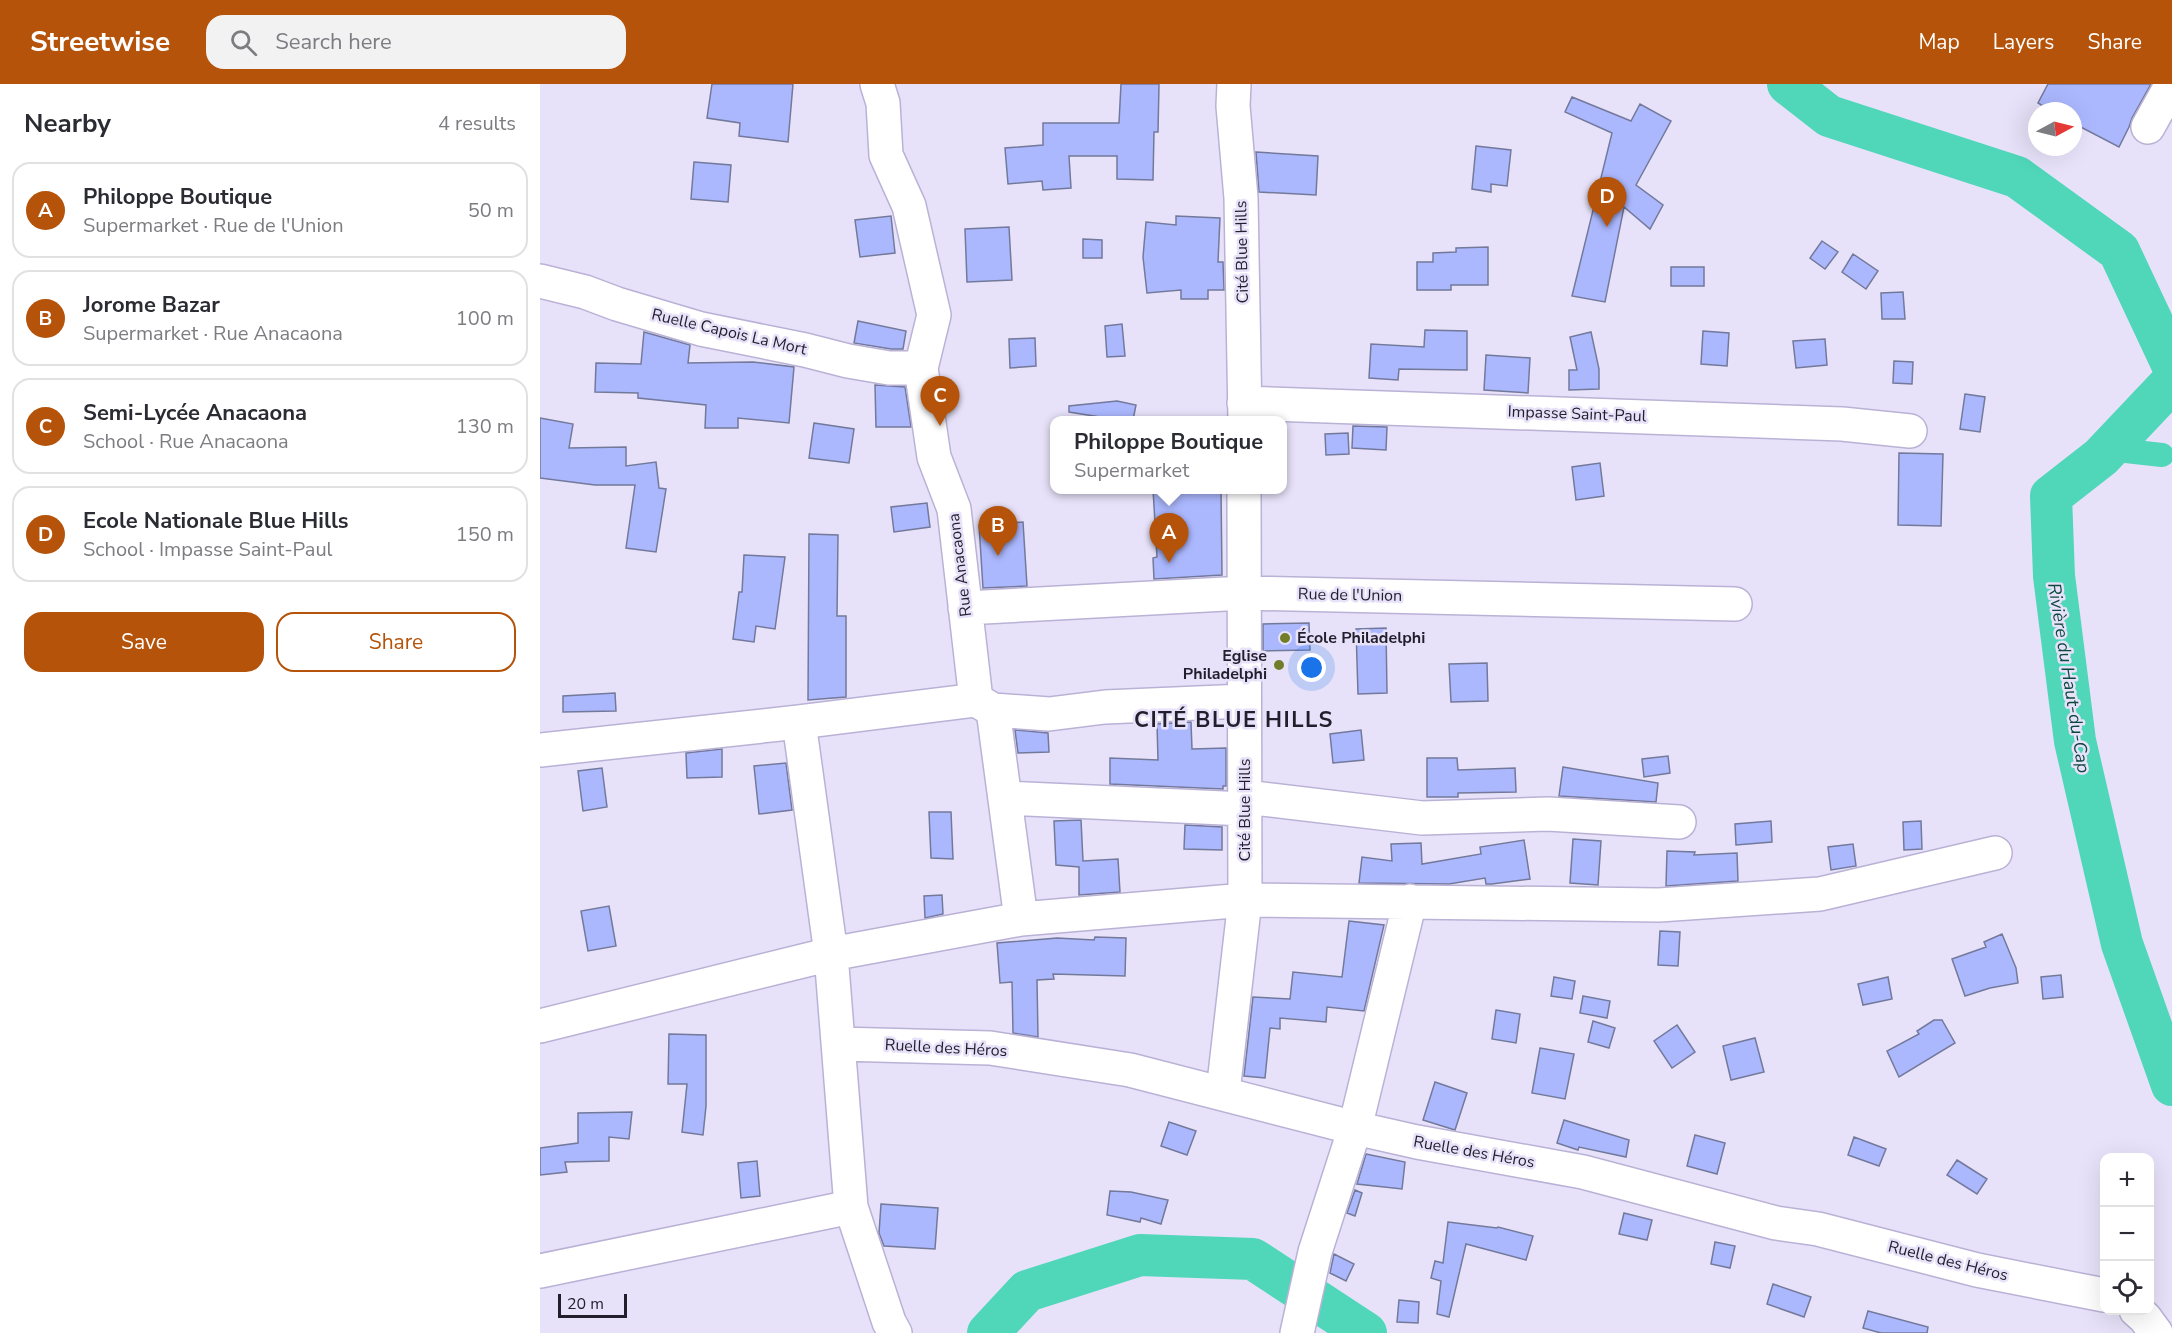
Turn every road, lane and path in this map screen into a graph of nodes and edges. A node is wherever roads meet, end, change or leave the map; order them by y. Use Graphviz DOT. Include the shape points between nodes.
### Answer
graph roads {
  1 [pos="1234,84"];
  2 [pos="2172,84"];
  3 [pos="880,94"];
  4 [pos="2148,127"];
  5 [pos="540,281"];
  6 [pos="921,368"];
  7 [pos="1244,412"];
  8 [pos="1910,431"];
  9 [pos="1244,494"];
  10 [pos="1244,593"];
  11 [pos="1736,604"];
  12 [pos="965,608"];
  13 [pos="1244,701"];
  14 [pos="985,705"];
  15 [pos="799,722"];
  16 [pos="540,750"];
  17 [pos="1005,798"];
  18 [pos="1245,803"];
  19 [pos="1679,822"];
  20 [pos="1995,853"];
  21 [pos="1245,900"];
  22 [pos="1410,901"];
  23 [pos="1021,919"];
  24 [pos="831,954"];
  25 [pos="540,1026"];
  26 [pos="839,1044"];
  27 [pos="1223,1092"];
  28 [pos="1355,1128"];
  29 [pos="851,1207"];
  30 [pos="540,1271"];
  31 [pos="2100,1294"];
  32 [pos="2141,1315"];
  33 [pos="896,1333"];
  34 [pos="1297,1333"];
  35 [pos="2156,1333"];
  1 -- 7 [label="street, Cité Blue Hills" via="1241,198"];
  2 -- 4 [label="street"];
  3 -- 6 [label="street, Rue Anacaona" via="886,155 909,206 934,315"];
  5 -- 6 [label="street, Ruelle Capois La Mort" via="701,329 848,361 889,368"];
  6 -- 12 [label="street, Rue Anacaona" via="934,458 954,509"];
  7 -- 8 [label="street, Impasse Saint-Paul" via="1842,424"];
  9 -- 10 [label="street, Cité Blue Hills"];
  10 -- 11 [label="street, Rue de l'Union"];
  10 -- 12 [label="street, Rue de l'Union"];
  10 -- 13 [label="street, Cité Blue Hills"];
  12 -- 14 [label="street, Rue Anacaona"];
  13 -- 14 [label="street" via="1105,707 1049,714"];
  13 -- 18 [label="street, Cité Blue Hills"];
  14 -- 15 [label="street"];
  14 -- 17 [label="street, Rue Anacaona"];
  15 -- 16 [label="street"];
  15 -- 24 [label="street"];
  17 -- 18 [label="street"];
  17 -- 23 [label="street, Rue Anacaona"];
  18 -- 19 [label="street" via="1422,818 1548,814"];
  18 -- 21 [label="street, Cité Blue Hills"];
  20 -- 22 [label="street" via="1820,894 1659,905"];
  21 -- 22 [label="street"];
  21 -- 23 [label="street"];
  21 -- 27 [label="street, Cité Blue Hills"];
  22 -- 28 [label="street"];
  23 -- 24 [label="street"];
  24 -- 25 [label="street"];
  24 -- 26 [label="street"];
  26 -- 27 [label="street, Ruelle des Héros" via="990,1047 1130,1070"];
  26 -- 29 [label="street"];
  27 -- 28 [label="street, Ruelle des Héros"];
  28 -- 31 [label="street, Ruelle des Héros" via="1583,1172 1776,1223 1818,1229 1977,1270"];
  28 -- 34 [label="street" via="1315,1252"];
  29 -- 30 [label="street"];
  29 -- 33 [label="street"];
  32 -- 35 [label="street"];
}
